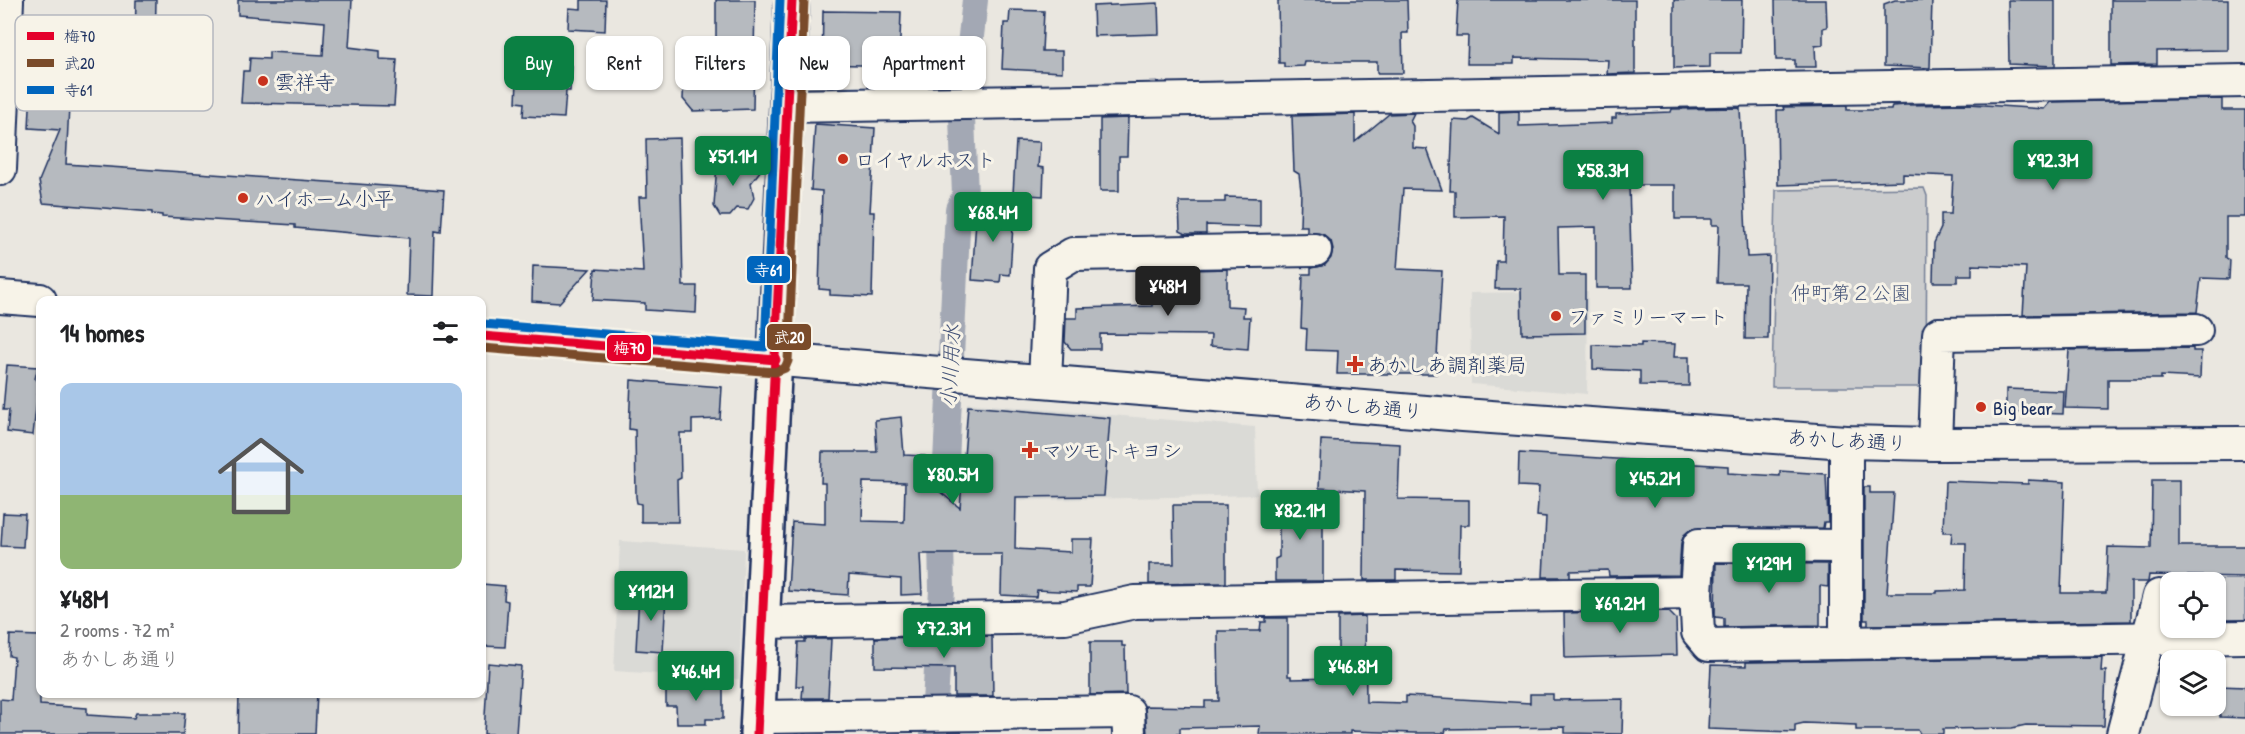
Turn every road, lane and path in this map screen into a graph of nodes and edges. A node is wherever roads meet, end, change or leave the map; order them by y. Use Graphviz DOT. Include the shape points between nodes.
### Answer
graph roads {
  1 [pos="792,0"];
  2 [pos="5,15"];
  3 [pos="2245,81"];
  4 [pos="786,106"];
  5 [pos="0,169"];
  6 [pos="1315,250"];
  7 [pos="0,297"];
  8 [pos="36,300"];
  9 [pos="2196,330"];
  10 [pos="486,336"];
  11 [pos="776,360"];
  12 [pos="1045,381"];
  13 [pos="1846,442"];
  14 [pos="2245,443"];
  15 [pos="1935,444"];
  16 [pos="1846,546"];
  17 [pos="1696,593"];
  18 [pos="2159,596"];
  19 [pos="762,622"];
  20 [pos="2245,637"];
  21 [pos="2146,640"];
  22 [pos="1846,643"];
  23 [pos="757,726"];
  24 [pos="1129,734"];
  25 [pos="2123,734"];
  1 -- 4 [label="main road"];
  2 -- 5 [label="street"];
  3 -- 4 [label="street"];
  4 -- 11 [label="main road"];
  6 -- 12 [label="street" via="1073,254 1050,268"];
  7 -- 8 [label="street"];
  9 -- 15 [label="street" via="1939,334"];
  10 -- 11 [label="street, あかしあ通り"];
  11 -- 12 [label="street, あかしあ通り"];
  11 -- 19 [label="main road"];
  12 -- 13 [label="street, あかしあ通り"];
  13 -- 15 [label="street, あかしあ通り"];
  13 -- 16 [label="street"];
  14 -- 15 [label="street, あかしあ通り"];
  16 -- 17 [label="street" via="1699,545"];
  16 -- 22 [label="street"];
  17 -- 19 [label="street" via="1135,602 1065,617"];
  17 -- 22 [label="street" via="1698,632 1709,645"];
  18 -- 21 [label="street"];
  19 -- 23 [label="main road"];
  20 -- 21 [label="street"];
  21 -- 22 [label="street"];
  21 -- 25 [label="street"];
  23 -- 24 [label="street" via="934,715 1128,712"];
}
